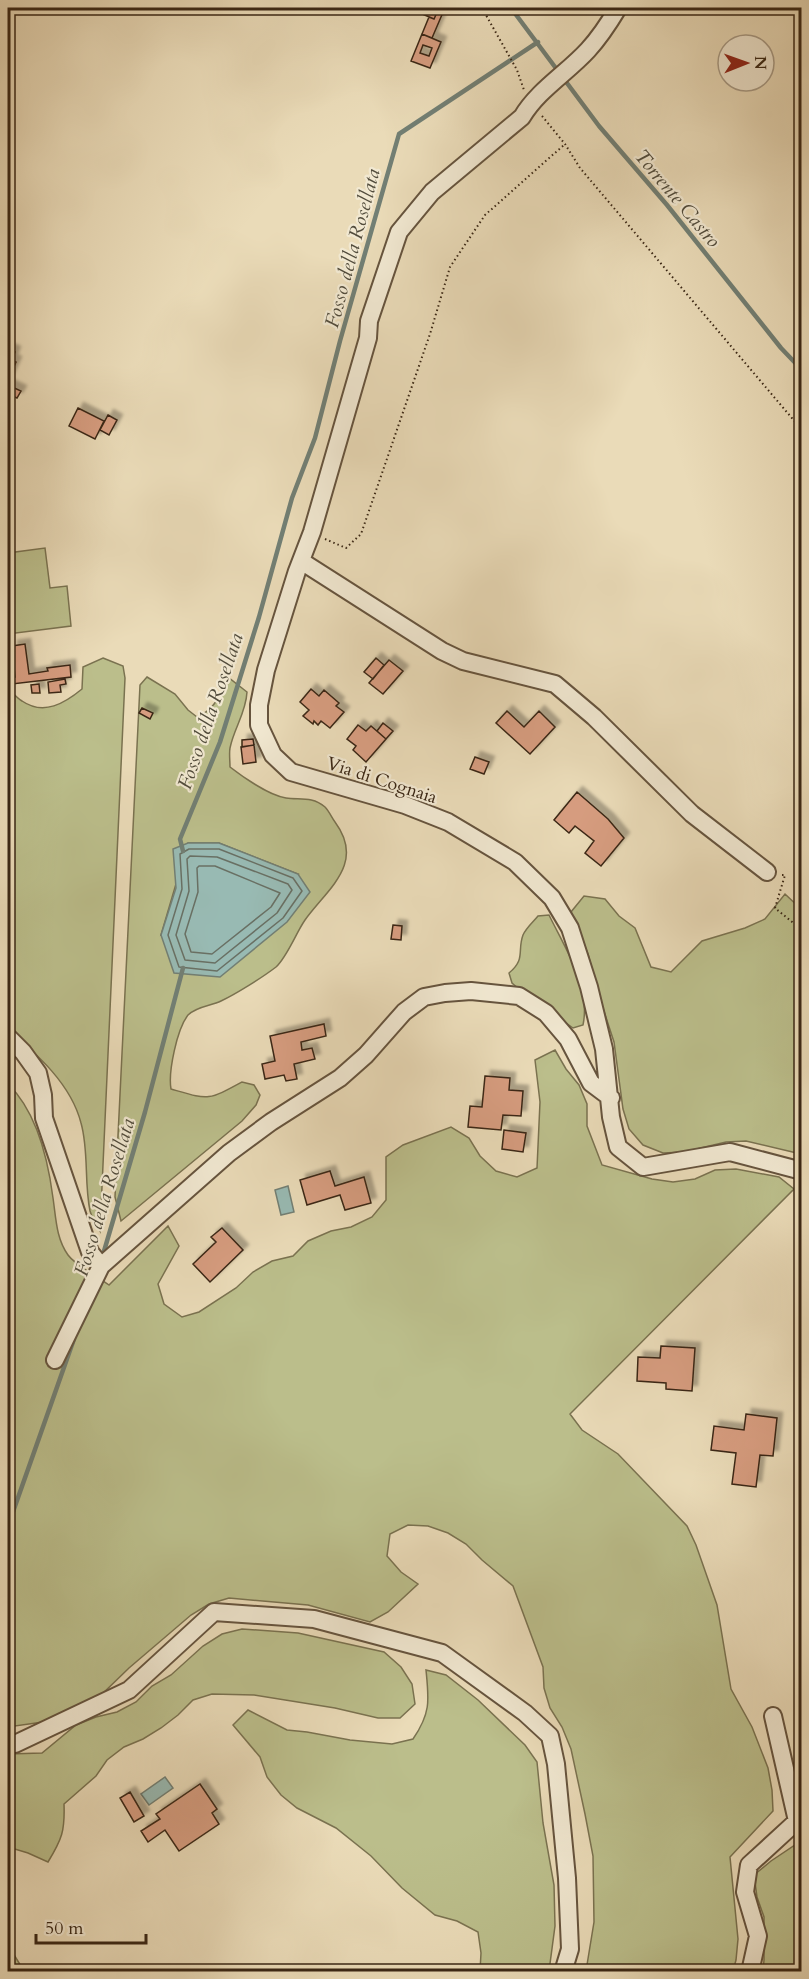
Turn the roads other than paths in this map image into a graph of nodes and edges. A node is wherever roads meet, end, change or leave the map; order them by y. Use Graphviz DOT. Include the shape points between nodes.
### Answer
graph roads {
  1 [pos="618,8"];
  2 [pos="302,561"];
  3 [pos="767,872"];
  4 [pos="8,1038"];
  5 [pos="611,1098"];
  6 [pos="801,1171"];
  7 [pos="101,1266"];
  8 [pos="55,1360"];
  9 [pos="772,1716"];
  10 [pos="8,1743"];
  11 [pos="799,1820"];
  12 [pos="563,1971"];
  13 [pos="750,1971"];
  1 -- 2 [label="street, Via di Cognaia" via="588,50 432,192 399,232 369,321 368,338"];
  2 -- 3 [label="street" via="442,651 463,661 555,684 692,814"];
  2 -- 5 [label="street, Via di Cognaia" via="266,670 259,705 259,725 273,755 291,772 405,805 448,822 515,862 552,898 570,928 589,987"];
  4 -- 7 [label="street" via="24,1052 38,1073 44,1118 90,1252"];
  5 -- 6 [label="street, Via di Cognaia" via="618,1147 643,1167 730,1152"];
  5 -- 7 [label="street" via="591,1083 568,1039 546,1013 519,996 471,991 424,997 404,1012 340,1078 229,1153"];
  7 -- 8 [label="street"];
  9 -- 11 [label="street"];
  10 -- 12 [label="street" via="15,1744 129,1690 214,1612 314,1619 442,1653 525,1713 550,1736 567,1878 570,1949"];
  11 -- 13 [label="street" via="749,1865 745,1892 758,1936"];
}
